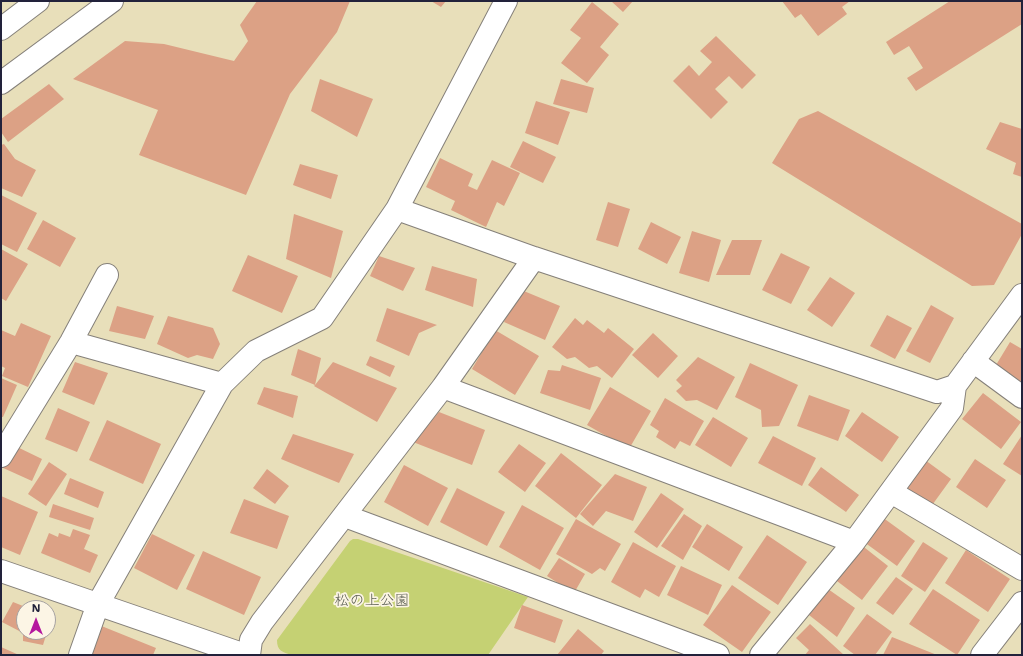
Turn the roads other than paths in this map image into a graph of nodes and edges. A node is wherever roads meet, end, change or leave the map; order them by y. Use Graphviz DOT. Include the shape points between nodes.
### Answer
graph roads {
  1 [pos="38,1"];
  2 [pos="112,1"];
  3 [pos="506,1"];
  4 [pos="1,28"];
  5 [pos="1,83"];
  6 [pos="398,209"];
  7 [pos="534,258"];
  8 [pos="107,275"];
  9 [pos="1022,295"];
  10 [pos="71,342"];
  11 [pos="973,361"];
  12 [pos="222,384"];
  13 [pos="955,386"];
  14 [pos="443,387"];
  15 [pos="1022,397"];
  16 [pos="1,456"];
  17 [pos="891,492"];
  18 [pos="345,516"];
  19 [pos="854,542"];
  20 [pos="1022,569"];
  21 [pos="1,571"];
  22 [pos="98,604"];
  23 [pos="1022,604"];
  24 [pos="80,655"];
  25 [pos="245,655"];
  26 [pos="249,655"];
  27 [pos="718,655"];
  28 [pos="761,655"];
  29 [pos="982,655"];
  1 -- 4 [label="main road"];
  2 -- 5 [label="main road"];
  3 -- 6 [label="main road"];
  6 -- 7 [label="main road"];
  6 -- 12 [label="main road" via="322,318 256,352"];
  7 -- 13 [label="main road" via="937,392"];
  7 -- 14 [label="main road"];
  8 -- 10 [label="main road"];
  9 -- 11 [label="main road"];
  10 -- 12 [label="main road"];
  10 -- 16 [label="main road"];
  11 -- 13 [label="main road"];
  11 -- 15 [label="main road"];
  12 -- 22 [label="main road"];
  13 -- 17 [label="main road" via="952,408"];
  14 -- 18 [label="main road"];
  14 -- 19 [label="main road"];
  17 -- 19 [label="main road"];
  17 -- 20 [label="main road"];
  18 -- 26 [label="main road" via="262,622 251,640"];
  18 -- 27 [label="main road"];
  19 -- 28 [label="main road"];
  21 -- 22 [label="main road"];
  22 -- 24 [label="main road"];
  22 -- 25 [label="main road"];
  23 -- 29 [label="main road"];
}
